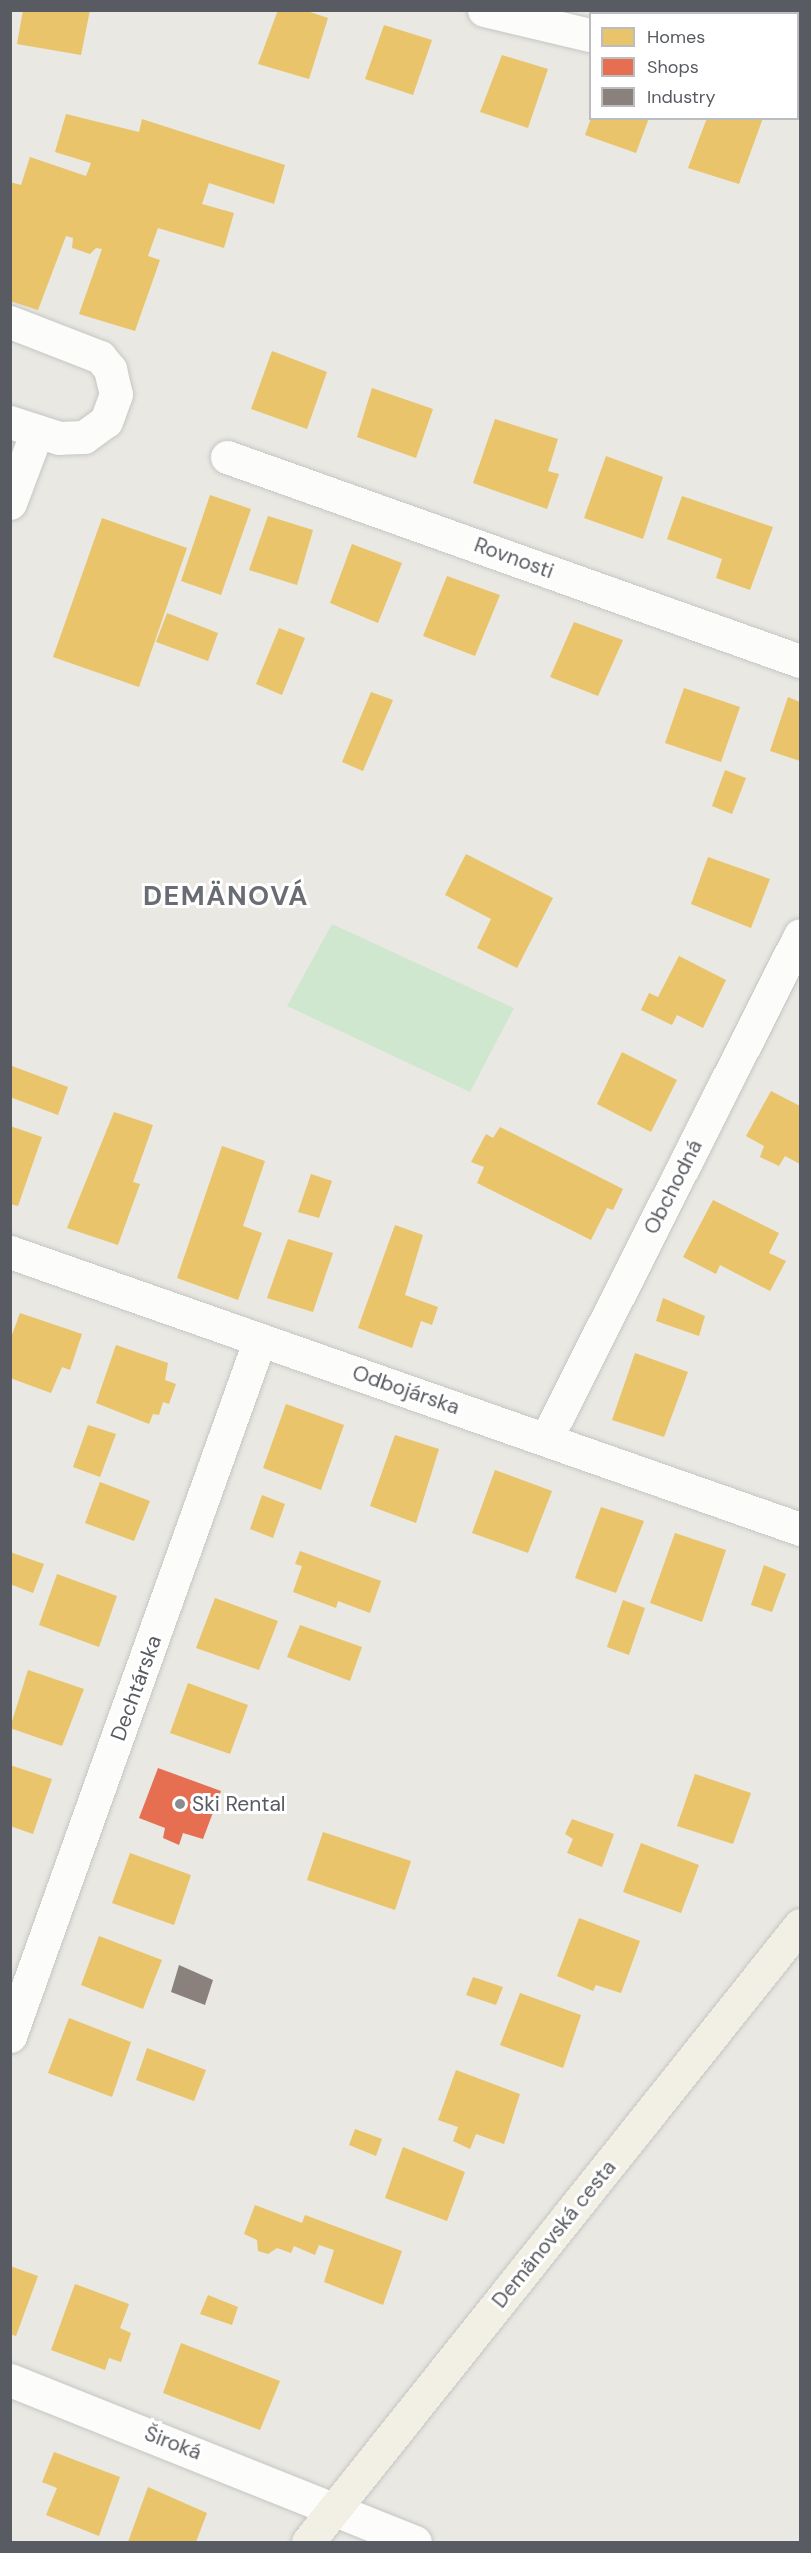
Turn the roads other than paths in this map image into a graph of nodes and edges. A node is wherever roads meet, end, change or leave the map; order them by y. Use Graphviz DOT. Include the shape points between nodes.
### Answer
graph roads {
  1 [pos="484,10"];
  2 [pos="589,34"];
  3 [pos="10,321"];
  4 [pos="24,427"];
  5 [pos="227,457"];
  6 [pos="10,502"];
  7 [pos="801,661"];
  8 [pos="801,935"];
  9 [pos="10,1252"];
  10 [pos="260,1339"];
  11 [pos="546,1439"];
  12 [pos="801,1529"];
  13 [pos="801,1925"];
  14 [pos="10,2037"];
  15 [pos="10,2380"];
  16 [pos="334,2509"];
  17 [pos="308,2542"];
  18 [pos="414,2542"];
  1 -- 2 [label="street"];
  3 -- 4 [label="street" via="89,350 100,357 115,382 113,409 96,430 72,439"];
  4 -- 6 [label="street"];
  5 -- 7 [label="street, Rovnosti"];
  8 -- 11 [label="street, Obchodná"];
  9 -- 10 [label="street, Odbojárska"];
  10 -- 11 [label="street, Odbojárska"];
  10 -- 14 [label="street, Dechtárska"];
  11 -- 12 [label="street, Odbojárska"];
  13 -- 16 [label="main road, Demänovská cesta"];
  15 -- 16 [label="street, Široká"];
  16 -- 17 [label="main road, Demänovská cesta"];
  16 -- 18 [label="street, Široká"];
}
